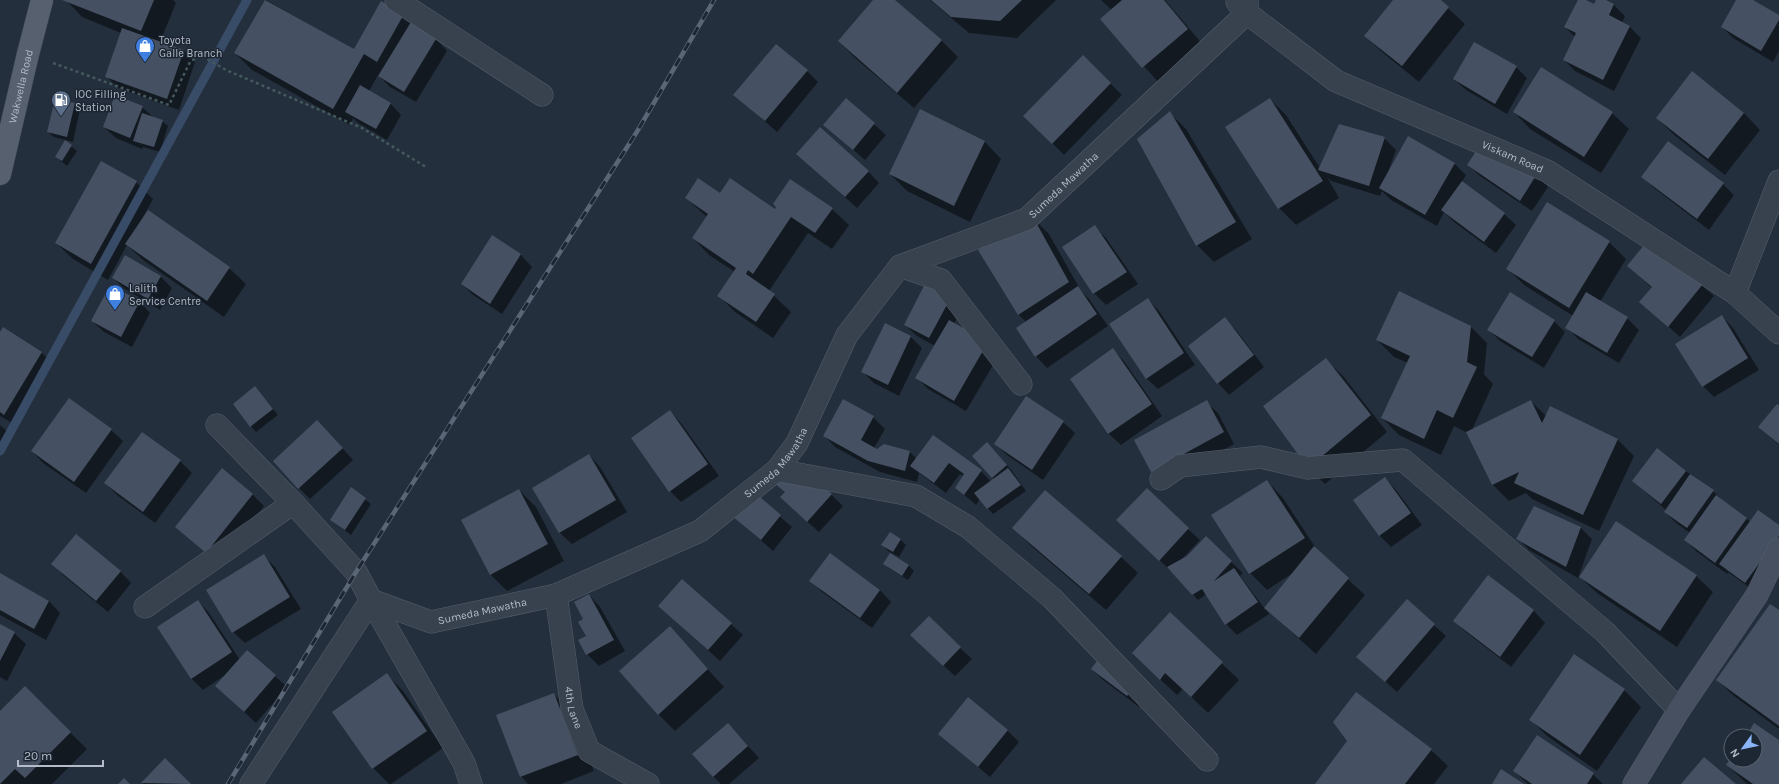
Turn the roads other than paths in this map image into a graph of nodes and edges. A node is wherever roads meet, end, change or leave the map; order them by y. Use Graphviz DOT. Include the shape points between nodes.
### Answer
graph roads {
  1 [pos="42,0"];
  2 [pos="396,0"];
  3 [pos="1243,4"];
  4 [pos="542,95"];
  5 [pos="0,173"];
  6 [pos="1779,180"];
  7 [pos="900,266"];
  8 [pos="1735,293"];
  9 [pos="1779,333"];
  10 [pos="1021,384"];
  11 [pos="217,425"];
  12 [pos="777,470"];
  13 [pos="1160,479"];
  14 [pos="293,503"];
  15 [pos="1779,549"];
  16 [pos="556,596"];
  17 [pos="371,600"];
  18 [pos="145,607"];
  19 [pos="1679,710"];
  20 [pos="1207,760"];
  21 [pos="251,784"];
  22 [pos="471,784"];
  23 [pos="648,784"];
  24 [pos="1634,784"];
  1 -- 5 [label="main road, Wakwella Road"];
  2 -- 4 [label="street"];
  3 -- 7 [label="street, Sumeda Mawatha" via="1027,219"];
  3 -- 8 [label="street, Viskam Road" via="1336,81 1546,171"];
  6 -- 8 [label="street"];
  7 -- 10 [label="street" via="941,280"];
  7 -- 12 [label="street, Sumeda Mawatha" via="847,335 797,443"];
  8 -- 9 [label="street, Viskam Road"];
  11 -- 14 [label="street"];
  12 -- 16 [label="street, Sumeda Mawatha" via="700,531"];
  12 -- 20 [label="street" via="916,496 968,527 1052,598"];
  13 -- 19 [label="street" via="1180,466 1261,457 1308,468 1403,460 1605,632"];
  14 -- 17 [label="street" via="356,572"];
  14 -- 18 [label="street"];
  15 -- 19 [label="street" via="1757,595"];
  16 -- 17 [label="street, Sumeda Mawatha" via="431,622"];
  16 -- 23 [label="street, 4th Lane" via="572,709 589,751"];
  17 -- 21 [label="street"];
  17 -- 22 [label="street" via="464,764"];
  19 -- 24 [label="street"];
}
